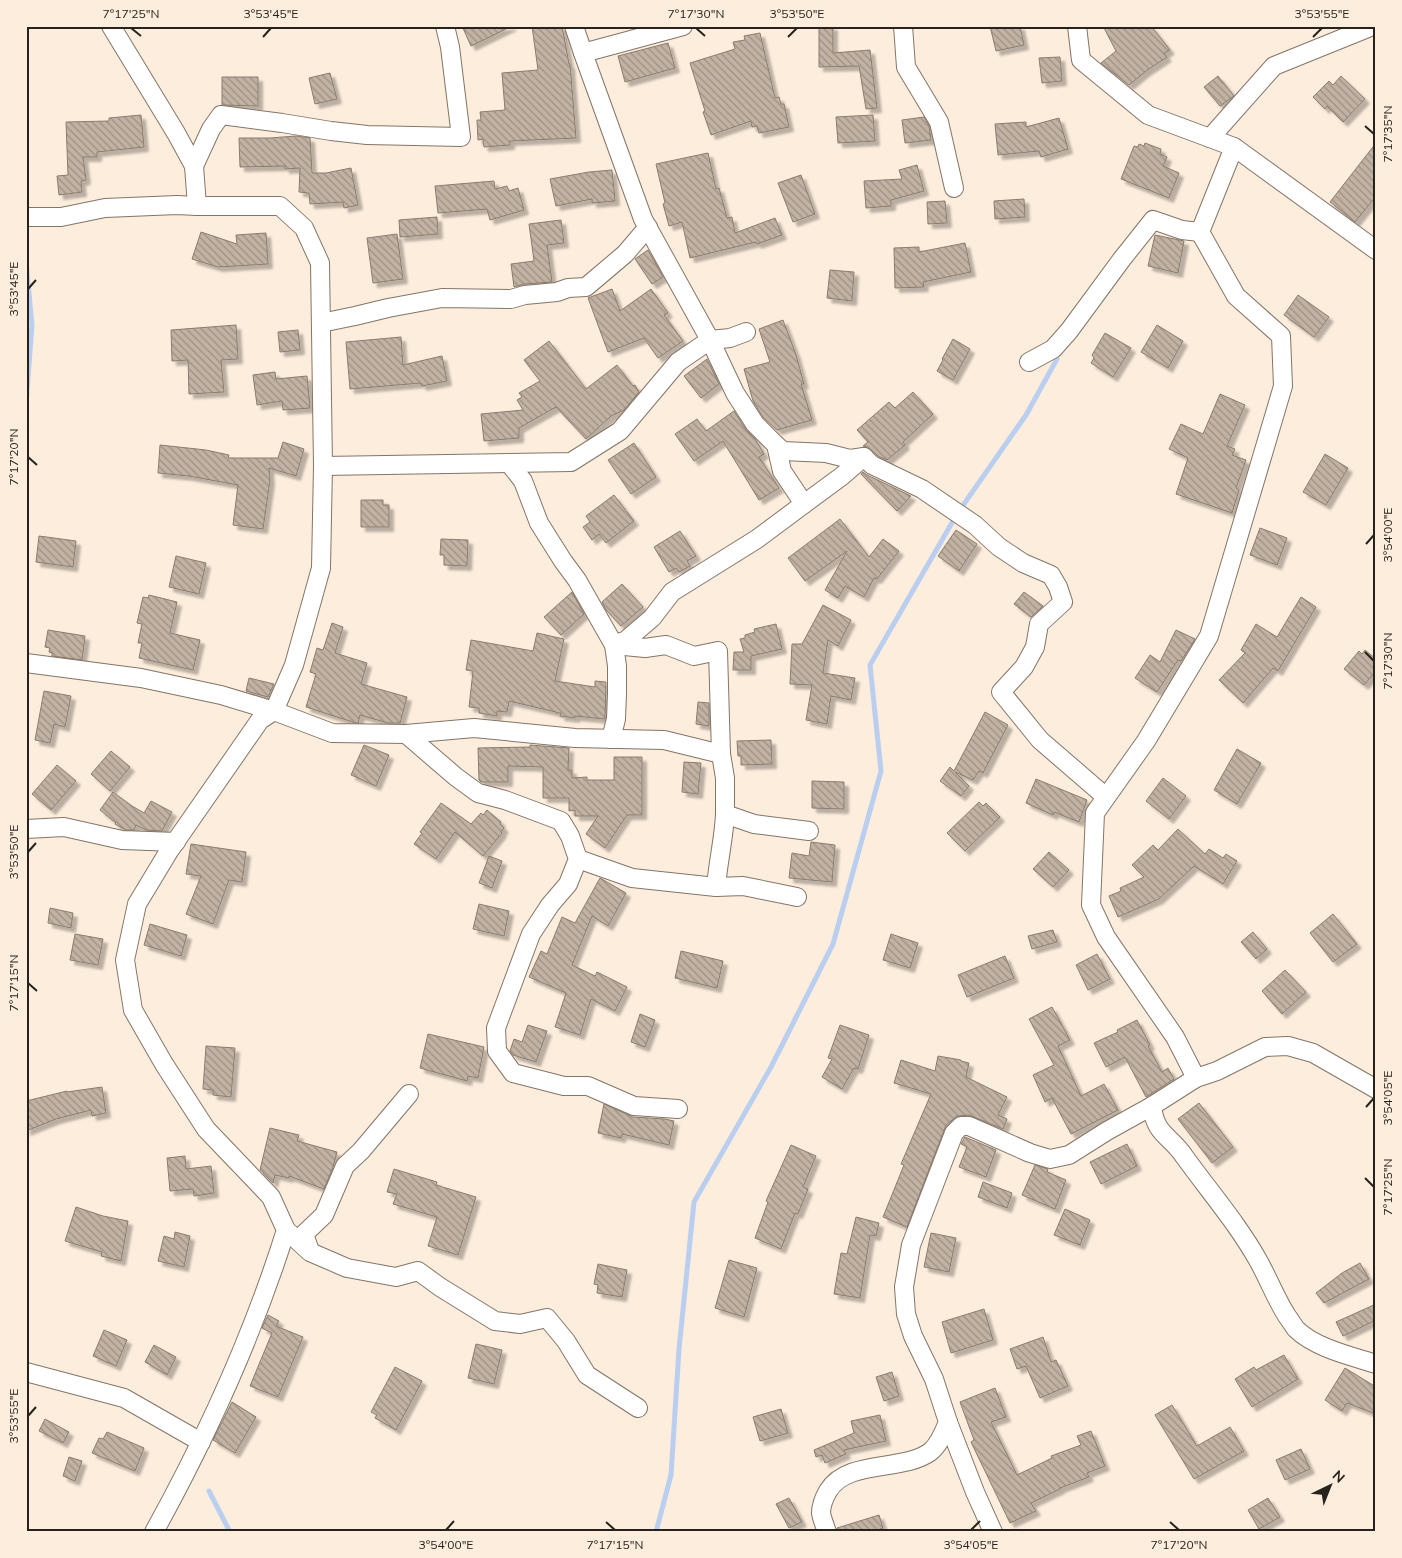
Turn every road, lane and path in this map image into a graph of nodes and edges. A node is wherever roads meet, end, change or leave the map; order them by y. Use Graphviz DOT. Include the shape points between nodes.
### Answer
graph roads {
  1 [pos="111,26"];
  2 [pos="445,26"];
  3 [pos="574,26"];
  4 [pos="683,26"];
  5 [pos="903,26"];
  6 [pos="1077,26"];
  7 [pos="1368,28"];
  8 [pos="583,53"];
  9 [pos="1210,138"];
  10 [pos="1234,147"];
  11 [pos="194,166"];
  12 [pos="954,188"];
  13 [pos="197,206"];
  14 [pos="26,217"];
  15 [pos="648,227"];
  16 [pos="1200,232"];
  17 [pos="1376,250"];
  18 [pos="321,323"];
  19 [pos="746,332"];
  20 [pos="710,340"];
  21 [pos="1028,362"];
  22 [pos="776,445"];
  23 [pos="864,457"];
  24 [pos="509,463"];
  25 [pos="323,466"];
  26 [pos="804,504"];
  27 [pos="614,645"];
  28 [pos="26,663"];
  29 [pos="274,711"];
  30 [pos="406,734"];
  31 [pos="611,739"];
  32 [pos="721,754"];
  33 [pos="1106,797"];
  34 [pos="725,814"];
  35 [pos="26,829"];
  36 [pos="808,831"];
  37 [pos="176,842"];
  38 [pos="578,859"];
  39 [pos="716,887"];
  40 [pos="797,897"];
  41 [pos="1196,1078"];
  42 [pos="1376,1089"];
  43 [pos="409,1094"];
  44 [pos="1152,1106"];
  45 [pos="678,1110"];
  46 [pos="286,1230"];
  47 [pos="310,1252"];
  48 [pos="1376,1364"];
  49 [pos="26,1372"];
  50 [pos="638,1408"];
  51 [pos="948,1422"];
  52 [pos="201,1442"];
  53 [pos="154,1532"];
  54 [pos="827,1532"];
  55 [pos="992,1532"];
  1 -- 11 [label="street"];
  2 -- 11 [label="street" via="461,137 358,134 221,115"];
  3 -- 8 [label="street"];
  4 -- 8 [label="street"];
  5 -- 12 [label="street" via="906,67 939,122"];
  6 -- 9 [label="street" via="1081,60 1148,115"];
  7 -- 9 [label="street" via="1274,66"];
  8 -- 15 [label="street"];
  9 -- 10 [label="street"];
  10 -- 16 [label="street"];
  10 -- 17 [label="street"];
  11 -- 13 [label="street"];
  13 -- 14 [label="street" via="105,208 61,217"];
  13 -- 18 [label="street" via="280,206 304,228 320,263"];
  15 -- 18 [label="street" via="625,254 586,287 511,299 442,298"];
  15 -- 20 [label="street"];
  16 -- 21 [label="street" via="1182,230 1153,220 1069,331 1053,349"];
  16 -- 33 [label="street" via="1236,296 1280,336 1283,386 1210,636 1146,741"];
  18 -- 25 [label="street"];
  19 -- 20 [label="street"];
  20 -- 22 [label="street" via="735,393 755,424"];
  20 -- 24 [label="street" via="678,362 620,431 571,462"];
  22 -- 23 [label="street" via="783,451 826,453 850,459"];
  22 -- 26 [label="street" via="782,470"];
  23 -- 26 [label="street"];
  23 -- 33 [label="street" via="872,465 922,489 975,525 999,547 1050,575 1063,602 1039,624 1035,647 1024,667 1001,692 1040,740"];
  24 -- 25 [label="street"];
  24 -- 27 [label="street" via="522,481 539,523 577,580"];
  25 -- 29 [label="street" via="321,568 294,665"];
  26 -- 27 [label="street" via="757,539 672,592 652,618 625,641"];
  27 -- 31 [label="street" via="617,694"];
  27 -- 32 [label="street" via="645,648 666,645 694,656 718,651"];
  28 -- 29 [label="street" via="141,678 221,695"];
  29 -- 30 [label="street" via="332,733"];
  29 -- 37 [label="street" via="260,720"];
  30 -- 31 [label="street" via="474,728"];
  30 -- 38 [label="street" via="478,793 561,821"];
  31 -- 32 [label="street" via="664,740"];
  32 -- 34 [label="street"];
  33 -- 41 [label="street" via="1095,813 1091,905 1106,937 1175,1037"];
  34 -- 36 [label="street" via="754,824"];
  34 -- 39 [label="street"];
  35 -- 37 [label="street" via="64,827 122,840"];
  37 -- 46 [label="street" via="137,904 125,960 133,1010 206,1129 271,1197"];
  38 -- 39 [label="street" via="632,878"];
  38 -- 45 [label="street" via="568,884 531,934 525,948 496,1028 497,1050 513,1073 564,1086 588,1086 634,1106"];
  39 -- 40 [label="street" via="743,886"];
  41 -- 42 [label="street" via="1218,1071 1265,1047 1288,1046 1313,1053"];
  41 -- 44 [label="street"];
  43 -- 47 [label="street" via="345,1166 324,1215 304,1234"];
  44 -- 48 [label="street" via="1158,1126 1183,1153 1234,1223 1295,1328 1313,1342"];
  44 -- 51 [label="street" via="1068,1155 1050,1159 969,1126 961,1126 954,1133 911,1245 904,1287 906,1314 913,1336 934,1379"];
  46 -- 47 [label="street"];
  46 -- 52 [label="street" via="237,1362"];
  47 -- 50 [label="street" via="347,1268 396,1277 418,1271 495,1321 520,1324 547,1318 566,1341 587,1376"];
  49 -- 52 [label="street" via="124,1398"];
  51 -- 54 [label="street" via="931,1451 920,1457 862,1470 836,1480 823,1498 822,1513"];
  51 -- 55 [label="street"];
  52 -- 53 [label="street"];
}
